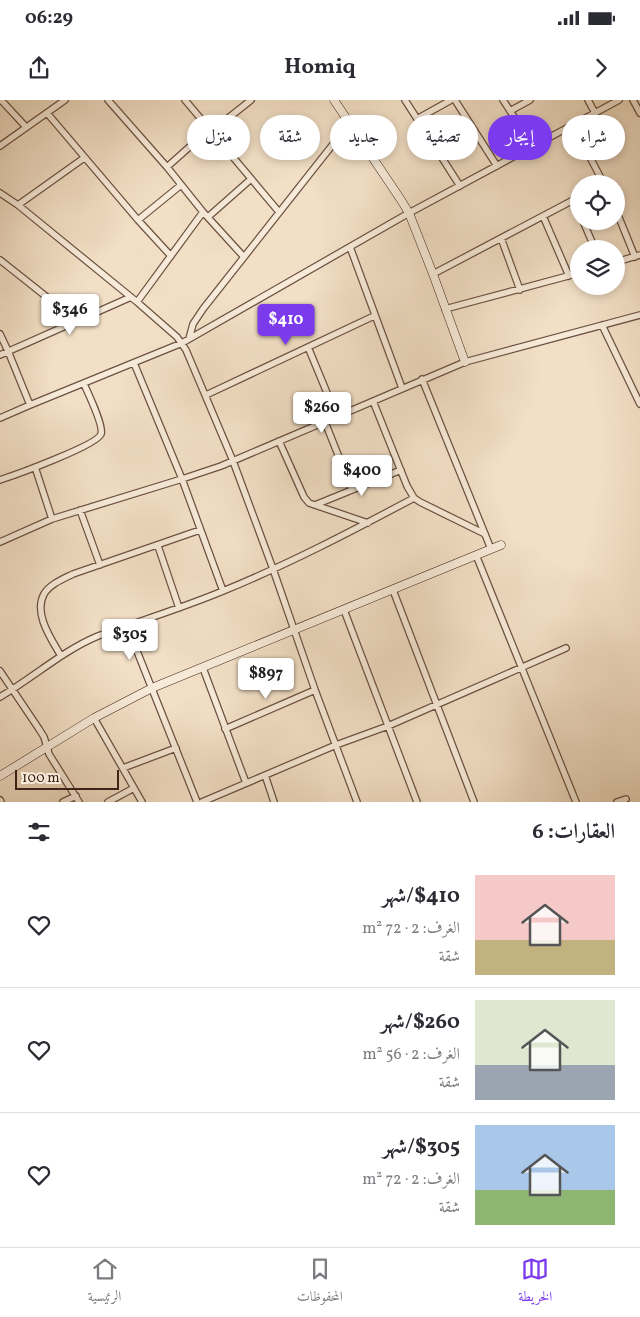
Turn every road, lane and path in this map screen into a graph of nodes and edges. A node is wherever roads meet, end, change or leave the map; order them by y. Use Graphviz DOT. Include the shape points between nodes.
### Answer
graph roads {
  1 [pos="1,100"];
  2 [pos="65,100"];
  3 [pos="108,100"];
  4 [pos="184,100"];
  5 [pos="251,100"];
  6 [pos="334,100"];
  7 [pos="404,100"];
  8 [pos="451,100"];
  9 [pos="455,100"];
  10 [pos="503,100"];
  11 [pos="530,100"];
  12 [pos="588,100"];
  13 [pos="619,100"];
  14 [pos="633,100"];
  15 [pos="510,111"];
  16 [pos="47,113"];
  17 [pos="595,113"];
  18 [pos="640,114"];
  19 [pos="198,115"];
  20 [pos="232,115"];
  21 [pos="343,115"];
  22 [pos="414,115"];
  23 [pos="424,115"];
  24 [pos="513,115"];
  25 [pos="591,115"];
  26 [pos="26,128"];
  27 [pos="0,146"];
  28 [pos="330,148"];
  29 [pos="187,149"];
  30 [pos="84,158"];
  31 [pos="235,160"];
  32 [pos="374,160"];
  33 [pos="443,160"];
  34 [pos="508,160"];
  35 [pos="591,160"];
  36 [pos="497,166"];
  37 [pos="167,167"];
  38 [pos="599,175"];
  39 [pos="251,179"];
  40 [pos="181,185"];
  41 [pos="460,186"];
  42 [pos="0,193"];
  43 [pos="570,201"];
  44 [pos="18,204"];
  45 [pos="203,212"];
  46 [pos="278,212"];
  47 [pos="409,213"];
  48 [pos="543,216"];
  49 [pos="208,217"];
  50 [pos="138,220"];
  51 [pos="625,229"];
  52 [pos="501,238"];
  53 [pos="350,247"];
  54 [pos="171,256"];
  55 [pos="638,256"];
  56 [pos="244,257"];
  57 [pos="0,260"];
  58 [pos="625,260"];
  59 [pos="433,274"];
  60 [pos="568,276"];
  61 [pos="520,290"];
  62 [pos="131,297"];
  63 [pos="137,302"];
  64 [pos="445,309"];
  65 [pos="640,315"];
  66 [pos="374,316"];
  67 [pos="77,321"];
  68 [pos="602,325"];
  69 [pos="0,334"];
  70 [pos="189,339"];
  71 [pos="182,343"];
  72 [pos="308,347"];
  73 [pos="8,351"];
  74 [pos="0,354"];
  75 [pos="134,362"];
  76 [pos="465,362"];
  77 [pos="422,379"];
  78 [pos="84,384"];
  79 [pos="402,388"];
  80 [pos="206,395"];
  81 [pos="373,401"];
  82 [pos="640,404"];
  83 [pos="30,405"];
  84 [pos="337,417"];
  85 [pos="0,418"];
  86 [pos="325,422"];
  87 [pos="280,441"];
  88 [pos="233,461"];
  89 [pos="35,467"];
  90 [pos="401,470"];
  91 [pos="0,480"];
  92 [pos="182,480"];
  93 [pos="352,490"];
  94 [pos="414,498"];
  95 [pos="315,505"];
  96 [pos="80,510"];
  97 [pos="52,519"];
  98 [pos="368,523"];
  99 [pos="200,530"];
  100 [pos="485,534"];
  101 [pos="0,542"];
  102 [pos="501,545"];
  103 [pos="158,546"];
  104 [pos="491,549"];
  105 [pos="476,555"];
  106 [pos="100,566"];
  107 [pos="274,570"];
  108 [pos="393,590"];
  109 [pos="223,591"];
  110 [pos="179,608"];
  111 [pos="344,610"];
  112 [pos="127,626"];
  113 [pos="295,630"];
  114 [pos="566,648"];
  115 [pos="61,656"];
  116 [pos="203,668"];
  117 [pos="522,668"];
  118 [pos="0,671"];
  119 [pos="152,688"];
  120 [pos="12,690"];
  121 [pos="315,690"];
  122 [pos="0,697"];
  123 [pos="437,705"];
  124 [pos="94,718"];
  125 [pos="388,726"];
  126 [pos="225,730"];
  127 [pos="336,745"];
  128 [pos="47,748"];
  129 [pos="176,748"];
  130 [pos="123,768"];
  131 [pos="265,775"];
  132 [pos="0,776"];
  133 [pos="246,783"];
  134 [pos="134,788"];
  135 [pos="626,798"];
  136 [pos="78,799"];
  137 [pos="214,800"];
  138 [pos="63,802"];
  139 [pos="108,802"];
  140 [pos="142,802"];
  141 [pos="197,802"];
  142 [pos="202,802"];
  143 [pos="274,802"];
  144 [pos="357,802"];
  145 [pos="417,802"];
  146 [pos="474,802"];
  147 [pos="576,802"];
  148 [pos="617,802"];
  1 -- 26 [label="street"];
  2 -- 16 [label="street"];
  3 -- 37 [label="street"];
  4 -- 19 [label="street"];
  5 -- 20 [label="street"];
  6 -- 21 [label="street"];
  7 -- 22 [label="street"];
  8 -- 23 [label="street"];
  9 -- 36 [label="street"];
  10 -- 15 [label="street"];
  11 -- 15 [label="street"];
  12 -- 17 [label="street"];
  13 -- 17 [label="street"];
  14 -- 18 [label="street"];
  15 -- 24 [label="street"];
  16 -- 26 [label="street"];
  16 -- 30 [label="street"];
  17 -- 25 [label="street"];
  26 -- 27 [label="street"];
  28 -- 46 [label="street"];
  29 -- 37 [label="street"];
  30 -- 44 [label="street"];
  30 -- 50 [label="street"];
  31 -- 39 [label="street"];
  32 -- 47 [label="street"];
  33 -- 41 [label="street"];
  34 -- 36 [label="street"];
  35 -- 38 [label="street"];
  36 -- 41 [label="street"];
  37 -- 40 [label="street"];
  39 -- 46 [label="street"];
  39 -- 49 [label="street"];
  40 -- 45 [label="street"];
  40 -- 50 [label="street"];
  41 -- 47 [label="street"];
  42 -- 44 [label="street"];
  43 -- 48 [label="street"];
  44 -- 62 [label="street"];
  45 -- 49 [label="street"];
  45 -- 54 [label="street"];
  46 -- 56 [label="street"];
  47 -- 53 [label="street"];
  47 -- 59 [label="street"];
  48 -- 52 [label="street"];
  48 -- 60 [label="street"];
  49 -- 56 [label="street"];
  50 -- 54 [label="street"];
  51 -- 55 [label="street"];
  52 -- 59 [label="street"];
  52 -- 61 [label="street"];
  53 -- 66 [label="street"];
  53 -- 70 [label="street"];
  54 -- 63 [label="street"];
  55 -- 58 [label="street"];
  56 -- 70 [label="street" via="203,309 193,324"];
  57 -- 67 [label="street"];
  59 -- 64 [label="street"];
  60 -- 61 [label="street"];
  61 -- 64 [label="street"];
  62 -- 63 [label="street"];
  62 -- 67 [label="street"];
  63 -- 71 [label="street"];
  64 -- 76 [label="street"];
  65 -- 68 [label="street"];
  66 -- 72 [label="street"];
  66 -- 79 [label="street"];
  67 -- 73 [label="street"];
  68 -- 76 [label="street"];
  68 -- 82 [label="street"];
  69 -- 73 [label="street"];
  70 -- 71 [label="street"];
  71 -- 75 [label="street"];
  71 -- 80 [label="street"];
  72 -- 80 [label="street"];
  72 -- 84 [label="street"];
  73 -- 74 [label="street"];
  73 -- 83 [label="street"];
  75 -- 78 [label="street"];
  75 -- 92 [label="street"];
  76 -- 77 [label="street"];
  77 -- 79 [label="street"];
  77 -- 100 [label="street"];
  78 -- 83 [label="street"];
  78 -- 89 [label="street" via="101,425 100,438"];
  79 -- 81 [label="street"];
  80 -- 88 [label="street"];
  81 -- 84 [label="street"];
  81 -- 90 [label="street"];
  83 -- 85 [label="street"];
  84 -- 86 [label="street"];
  86 -- 87 [label="street"];
  86 -- 93 [label="street"];
  87 -- 88 [label="street"];
  87 -- 95 [label="street" via="304,497"];
  88 -- 92 [label="street"];
  88 -- 107 [label="street"];
  89 -- 91 [label="street"];
  89 -- 97 [label="street"];
  90 -- 93 [label="street"];
  90 -- 94 [label="street"];
  92 -- 96 [label="street"];
  92 -- 99 [label="street"];
  93 -- 95 [label="street"];
  94 -- 98 [label="street"];
  94 -- 100 [label="street"];
  95 -- 98 [label="street"];
  96 -- 97 [label="street"];
  96 -- 106 [label="street"];
  97 -- 101 [label="street"];
  98 -- 107 [label="street"];
  99 -- 103 [label="street"];
  99 -- 109 [label="street"];
  100 -- 104 [label="street"];
  102 -- 104 [label="street"];
  103 -- 106 [label="street"];
  103 -- 110 [label="street"];
  104 -- 105 [label="street"];
  105 -- 108 [label="street"];
  105 -- 117 [label="street"];
  106 -- 115 [label="street" via="59,581 44,594 43,621"];
  107 -- 109 [label="street"];
  107 -- 113 [label="street"];
  108 -- 111 [label="street"];
  108 -- 123 [label="street"];
  109 -- 110 [label="street"];
  110 -- 112 [label="street"];
  111 -- 113 [label="street"];
  111 -- 125 [label="street"];
  112 -- 115 [label="street" via="87,640"];
  112 -- 119 [label="street"];
  113 -- 116 [label="street"];
  113 -- 121 [label="street"];
  114 -- 117 [label="street"];
  115 -- 120 [label="street"];
  116 -- 119 [label="street"];
  116 -- 126 [label="street"];
  117 -- 123 [label="street"];
  117 -- 147 [label="street"];
  118 -- 120 [label="street"];
  119 -- 124 [label="street"];
  119 -- 129 [label="street"];
  120 -- 122 [label="street"];
  120 -- 128 [label="street" via="44,737"];
  121 -- 126 [label="street"];
  121 -- 127 [label="street"];
  123 -- 125 [label="street"];
  123 -- 146 [label="street"];
  124 -- 128 [label="street"];
  124 -- 130 [label="street"];
  125 -- 127 [label="street"];
  125 -- 145 [label="street"];
  126 -- 133 [label="street"];
  127 -- 131 [label="street"];
  127 -- 144 [label="street"];
  128 -- 132 [label="street"];
  128 -- 136 [label="street"];
  129 -- 130 [label="street"];
  129 -- 141 [label="street"];
  130 -- 134 [label="street"];
  131 -- 133 [label="street"];
  131 -- 143 [label="street"];
  133 -- 137 [label="street"];
  134 -- 139 [label="street"];
  134 -- 140 [label="street"];
  135 -- 148 [label="street"];
  136 -- 138 [label="street"];
  137 -- 142 [label="street"];
}
